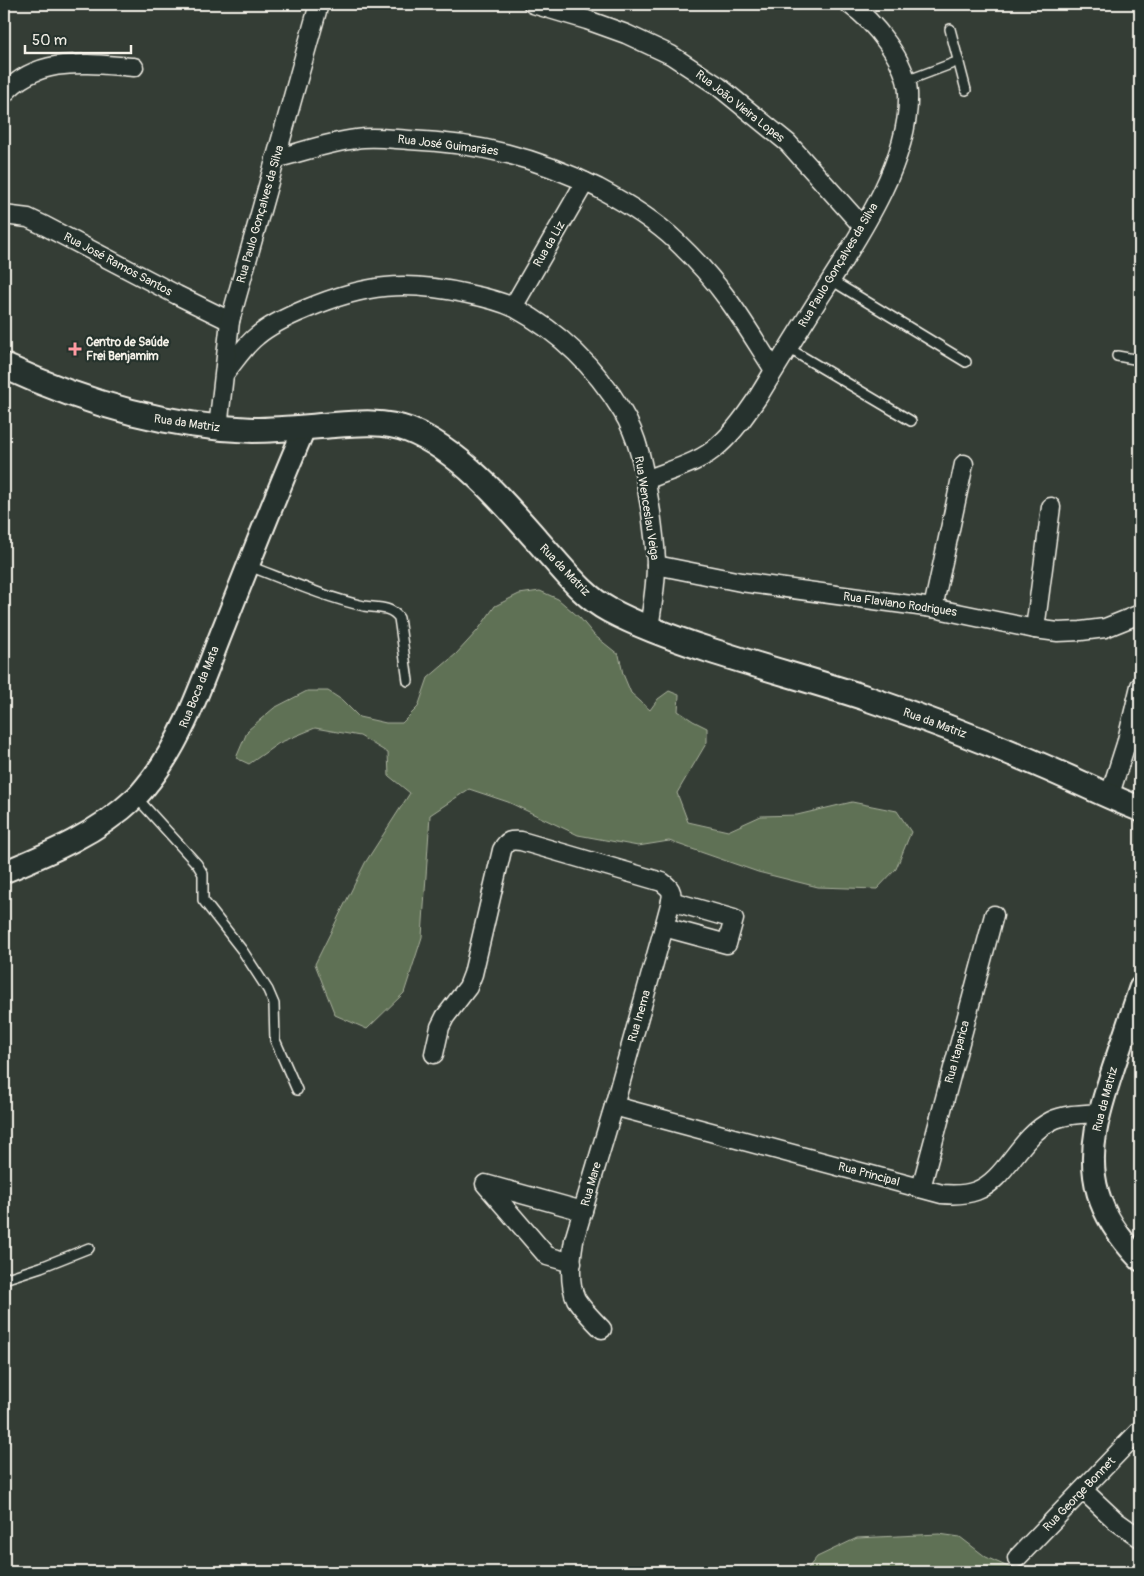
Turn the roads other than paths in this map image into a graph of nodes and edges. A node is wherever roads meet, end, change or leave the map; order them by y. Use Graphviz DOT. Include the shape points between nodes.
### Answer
graph roads {
  1 [pos="319,4"];
  2 [pos="533,4"];
  3 [pos="849,4"];
  4 [pos="950,29"];
  5 [pos="959,60"];
  6 [pos="134,67"];
  7 [pos="906,81"];
  8 [pos="966,90"];
  9 [pos="4,94"];
  10 [pos="275,159"];
  11 [pos="584,182"];
  12 [pos="4,215"];
  13 [pos="863,227"];
  14 [pos="831,280"];
  15 [pos="513,307"];
  16 [pos="230,321"];
  17 [pos="788,348"];
  18 [pos="1117,356"];
  19 [pos="1140,360"];
  20 [pos="966,362"];
  21 [pos="4,366"];
  22 [pos="774,370"];
  23 [pos="225,373"];
  24 [pos="911,421"];
  25 [pos="305,427"];
  26 [pos="218,428"];
  27 [pos="964,464"];
  28 [pos="646,480"];
  29 [pos="1051,507"];
  30 [pos="248,565"];
  31 [pos="656,565"];
  32 [pos="933,608"];
  33 [pos="1140,614"];
  34 [pos="649,628"];
  35 [pos="1035,629"];
  36 [pos="408,681"];
  37 [pos="1140,686"];
  38 [pos="1109,797"];
  39 [pos="136,798"];
  40 [pos="1140,809"];
  41 [pos="4,872"];
  42 [pos="671,901"];
  43 [pos="994,915"];
  44 [pos="664,927"];
  45 [pos="1140,988"];
  46 [pos="1133,1032"];
  47 [pos="434,1054"];
  48 [pos="297,1090"];
  49 [pos="614,1106"];
  50 [pos="1099,1113"];
  51 [pos="921,1188"];
  52 [pos="583,1211"];
  53 [pos="89,1248"];
  54 [pos="1140,1260"];
  55 [pos="572,1263"];
  56 [pos="4,1279"];
  57 [pos="602,1330"];
  58 [pos="1140,1430"];
  59 [pos="1083,1490"];
  60 [pos="1140,1538"];
  61 [pos="1017,1558"];
  1 -- 10 [label="street, Rua Paulo Gonçalves da Silva"];
  2 -- 13 [label="street, Rua João Vieira Lopes" via="626,34 671,55 718,86 788,143"];
  3 -- 7 [label="street, Rua Paulo Gonçalves da Silva" via="872,24 890,47"];
  4 -- 5 [label="lane"];
  5 -- 7 [label="lane"];
  5 -- 8 [label="lane"];
  6 -- 9 [label="street" via="48,66 25,76"];
  7 -- 13 [label="street, Rua Paulo Gonçalves da Silva" via="907,116 901,142"];
  10 -- 11 [label="street, Rua José Guimarães" via="357,138 428,141 502,152 534,161"];
  10 -- 16 [label="street, Rua Paulo Gonçalves da Silva"];
  11 -- 15 [label="street, Rua da Liz"];
  11 -- 22 [label="street, Rua José Guimarães" via="620,199 675,240 729,301"];
  12 -- 16 [label="street, Rua José Ramos Santos" via="28,218"];
  13 -- 14 [label="street, Rua Paulo Gonçalves da Silva"];
  14 -- 17 [label="street, Rua Paulo Gonçalves da Silva"];
  14 -- 20 [label="lane"];
  15 -- 23 [label="street, Rua Wenceslau Veiga" via="431,287 387,286 358,291 327,300 274,324 256,336"];
  15 -- 28 [label="street, Rua Wenceslau Veiga" via="577,353 603,383 623,412 636,440"];
  16 -- 23 [label="street, Rua Paulo Gonçalves da Silva"];
  17 -- 22 [label="street, Rua Paulo Gonçalves da Silva"];
  17 -- 24 [label="lane"];
  18 -- 19 [label="lane"];
  21 -- 26 [label="main road, Rua da Matriz" via="111,407"];
  22 -- 28 [label="street, Rua Paulo Gonçalves da Silva" via="740,423 719,445 702,457"];
  23 -- 26 [label="street, Rua Paulo Gonçalves da Silva"];
  25 -- 26 [label="main road, Rua da Matriz"];
  25 -- 30 [label="street, Rua Boca da Mata"];
  25 -- 34 [label="main road, Rua da Matriz" via="367,423 388,425 427,439 449,453 511,511 586,594 605,608"];
  27 -- 32 [label="street"];
  28 -- 31 [label="street, Rua Wenceslau Veiga"];
  29 -- 35 [label="street"];
  30 -- 36 [label="lane" via="343,600 395,613 399,618"];
  30 -- 39 [label="street, Rua Boca da Mata" via="189,715 173,748"];
  31 -- 32 [label="street, Rua Flaviano Rodrigues" via="741,582"];
  31 -- 34 [label="street, Rua Wenceslau Veiga"];
  32 -- 35 [label="street, Rua Flaviano Rodrigues"];
  33 -- 35 [label="street, Rua Flaviano Rodrigues" via="1105,628 1066,632"];
  34 -- 38 [label="main road, Rua da Matriz" via="913,715 981,740"];
  37 -- 38 [label="street"];
  38 -- 40 [label="main road, Rua da Matriz"];
  39 -- 41 [label="street, Rua Boca da Mata" via="79,838"];
  39 -- 48 [label="lane" via="197,864 203,874 203,900 268,990 274,1004 275,1040"];
  42 -- 44 [label="street, Rua Inema"];
  42 -- 44 [label="street" via="734,919 727,944"];
  42 -- 47 [label="street" via="670,888 662,882 521,841 506,843 473,974 468,987 443,1022"];
  43 -- 51 [label="street, Rua Itaparica"];
  44 -- 49 [label="street, Rua Inema"];
  45 -- 46 [label="street, Rua da Matriz"];
  46 -- 50 [label="street, Rua da Matriz"];
  49 -- 51 [label="street, Rua Principal"];
  49 -- 52 [label="street, Rua Mare"];
  50 -- 51 [label="street, Rua Principal" via="1052,1120 1024,1143 990,1183 976,1191 959,1195"];
  50 -- 54 [label="street, Rua da Matriz" via="1094,1141 1098,1194 1109,1219"];
  52 -- 55 [label="street, Rua Mare" via="574,1240"];
  52 -- 55 [label="street" via="484,1184 547,1256"];
  53 -- 56 [label="lane"];
  55 -- 57 [label="street, Rua Mare" via="576,1297"];
  58 -- 59 [label="street, Rua George Bonnet"];
  59 -- 60 [label="street"];
  59 -- 61 [label="street, Rua George Bonnet"];
}
